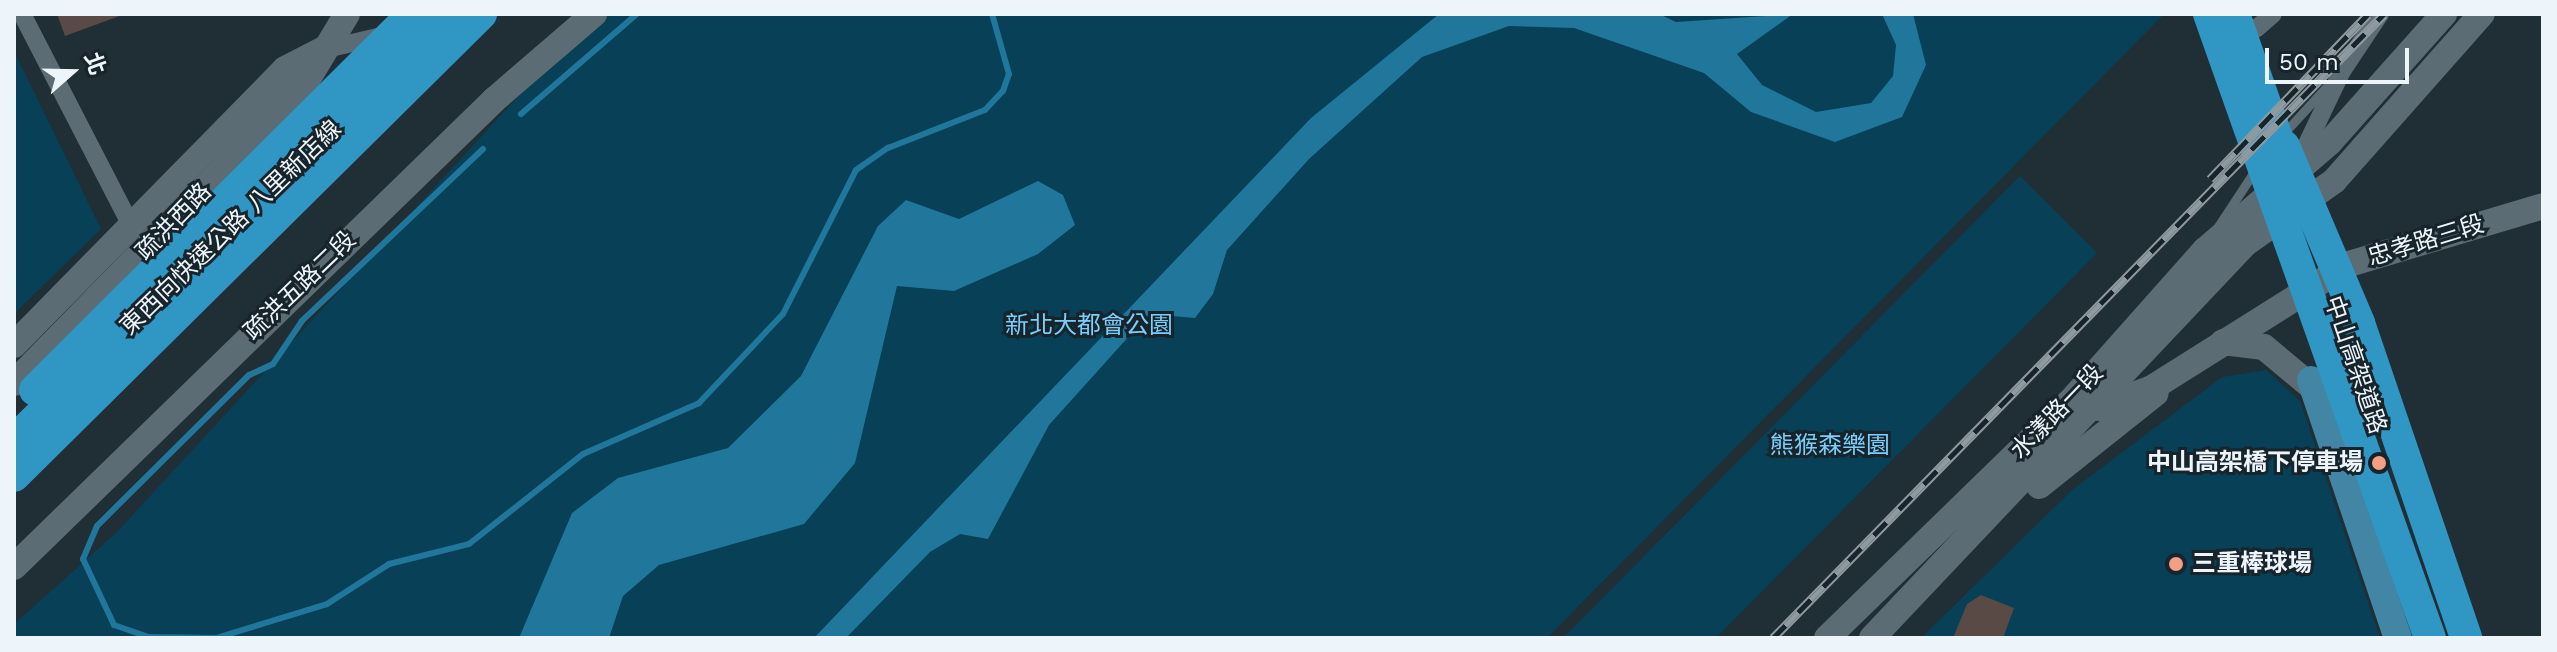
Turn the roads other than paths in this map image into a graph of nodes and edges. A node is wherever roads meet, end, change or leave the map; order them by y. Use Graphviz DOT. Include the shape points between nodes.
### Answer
graph roads {
  1 [pos="22,14"];
  2 [pos="391,14"];
  3 [pos="413,14"];
  4 [pos="439,14"];
  5 [pos="446,14"];
  6 [pos="481,14"];
  7 [pos="594,14"];
  8 [pos="2273,14"];
  9 [pos="2380,14"];
  10 [pos="2444,14"];
  11 [pos="2482,14"];
  12 [pos="344,15"];
  13 [pos="2225,17"];
  14 [pos="322,50"];
  15 [pos="2342,71"];
  16 [pos="2253,101"];
  17 [pos="256,167"];
  18 [pos="2295,196"];
  19 [pos="2543,206"];
  20 [pos="2276,221"];
  21 [pos="132,227"];
  22 [pos="2205,250"];
  23 [pos="2341,269"];
  24 [pos="2302,291"];
  25 [pos="2223,342"];
  26 [pos="14,345"];
  27 [pos="2192,362"];
  28 [pos="2311,380"];
  29 [pos="14,383"];
  30 [pos="2082,406"];
  31 [pos="14,412"];
  32 [pos="2351,437"];
  33 [pos="14,441"];
  34 [pos="14,476"];
  35 [pos="1963,545"];
  36 [pos="14,567"];
  37 [pos="1827,638"];
  38 [pos="1872,638"];
  39 [pos="2398,638"];
  40 [pos="2410,638"];
  41 [pos="2418,638"];
  42 [pos="2430,638"];
  43 [pos="2448,638"];
  44 [pos="2454,638"];
  45 [pos="2466,638"];
  46 [pos="2478,638"];
  1 -- 21 [label="street"];
  2 -- 17 [label="highway"];
  3 -- 17 [label="highway, 東西向快速公路 八里新店線"];
  4 -- 14 [label="street" via="421,28"];
  5 -- 33 [label="highway, 東西向快速公路 八里新店線"];
  6 -- 34 [label="highway"];
  7 -- 36 [label="street, 疏洪五路二段" via="482,111"];
  8 -- 13 [label="street" via="2257,28"];
  9 -- 15 [label="street"];
  10 -- 18 [label="street"];
  11 -- 18 [label="street"];
  12 -- 14 [label="street, 疏洪西路"];
  13 -- 16 [label="highway"];
  14 -- 21 [label="street, 疏洪西路" via="285,69"];
  14 -- 29 [label="street, 疏洪西路" via="303,87"];
  15 -- 18 [label="street"];
  15 -- 22 [label="lane" via="2234,195"];
  16 -- 40 [label="highway"];
  16 -- 42 [label="highway, 中山高架道路"];
  16 -- 43 [label="highway, 中山高架道路"];
  16 -- 45 [label="highway" via="2359,323"];
  17 -- 31 [label="highway, 東西向快速公路 八里新店線"];
  18 -- 20 [label="main road"];
  18 -- 22 [label="street, 水漾路一段"];
  18 -- 23 [label="main road"];
  19 -- 23 [label="street, 忠孝路三段"];
  20 -- 24 [label="main road"];
  20 -- 30 [label="street, 水漾路一段" via="2245,244"];
  21 -- 26 [label="street, 疏洪西路"];
  22 -- 30 [label="street, 水漾路一段"];
  23 -- 24 [label="street, 忠孝路三段"];
  23 -- 44 [label="main road"];
  23 -- 46 [label="main road"];
  24 -- 25 [label="street, 忠孝路三段"];
  24 -- 32 [label="main road"];
  25 -- 27 [label="street, 忠孝路三段"];
  25 -- 28 [label="street" via="2264,347"];
  27 -- 30 [label="street"];
  27 -- 35 [label="street"];
  28 -- 32 [label="street"];
  28 -- 39 [label="main road"];
  30 -- 35 [label="street, 水漾路一段"];
  30 -- 37 [label="street, 水漾路一段"];
  32 -- 41 [label="main road"];
  35 -- 38 [label="street, 水漾路一段"];
}
